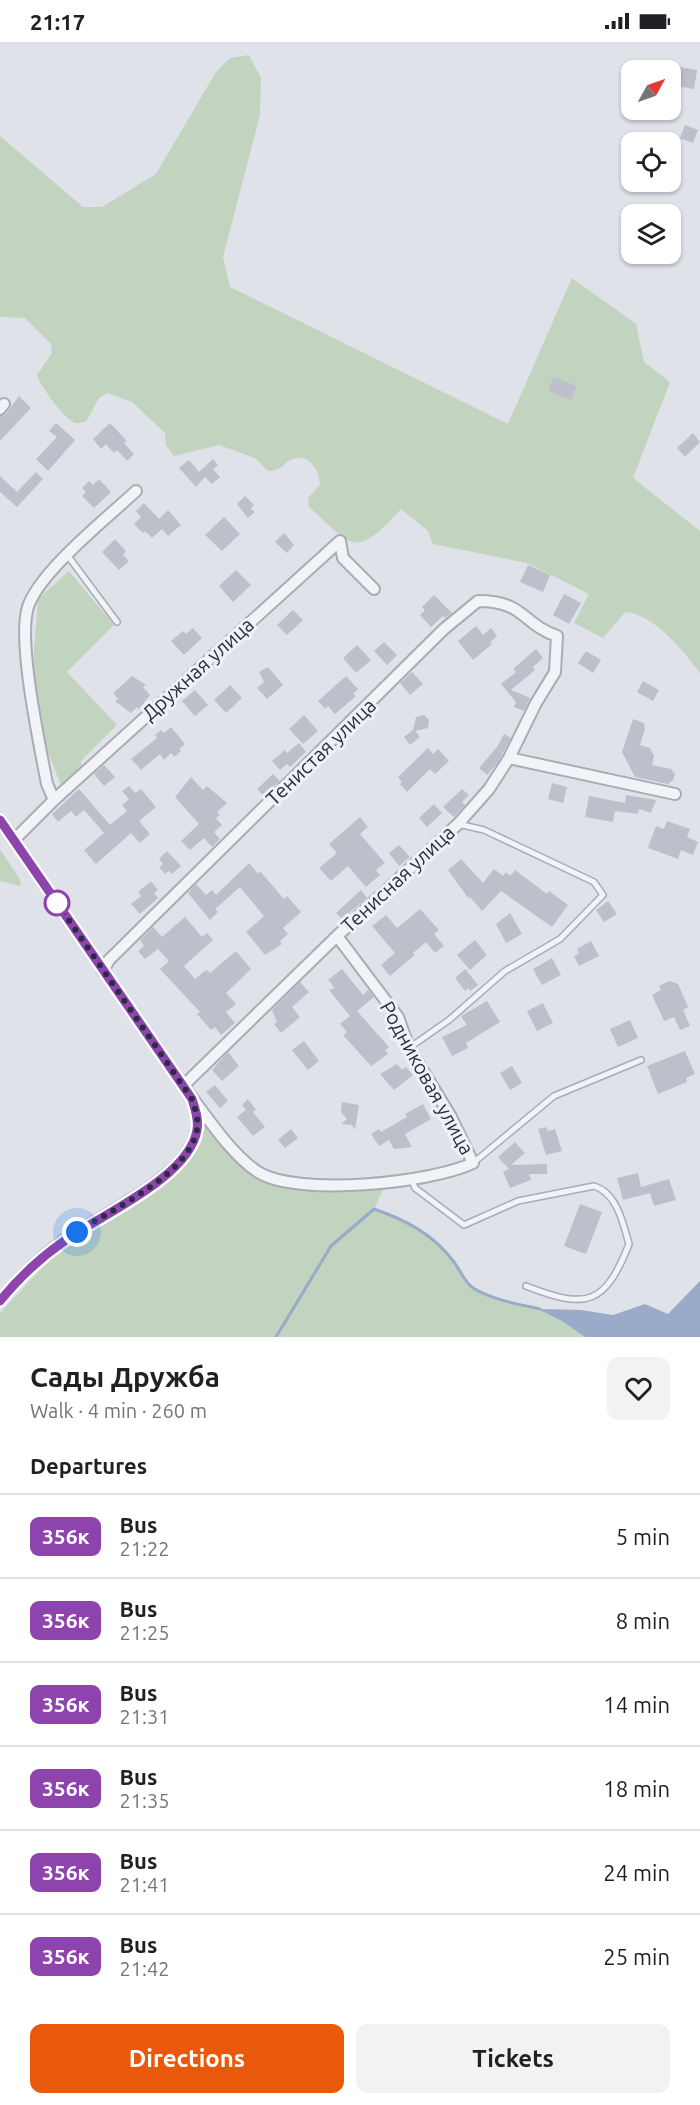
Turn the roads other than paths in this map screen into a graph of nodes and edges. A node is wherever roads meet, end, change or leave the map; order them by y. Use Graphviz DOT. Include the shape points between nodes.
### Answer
graph roads {
  1 [pos="136,491"];
  2 [pos="68,556"];
  3 [pos="374,589"];
  4 [pos="117,622"];
  5 [pos="557,636"];
  6 [pos="509,759"];
  7 [pos="675,794"];
  8 [pos="54,800"];
  9 [pos="0,820"];
  10 [pos="458,824"];
  11 [pos="14,840"];
  12 [pos="337,936"];
  13 [pos="104,971"];
  14 [pos="409,1048"];
  15 [pos="641,1060"];
  16 [pos="183,1086"];
  17 [pos="473,1163"];
  18 [pos="412,1180"];
  19 [pos="526,1286"];
  20 [pos="0,1301"];
  1 -- 2 [label="street"];
  2 -- 4 [label="lane"];
  2 -- 8 [label="street" via="41,584 28,607 25,624 39,741"];
  3 -- 8 [label="street, Дружная улица" via="343,558 340,541"];
  5 -- 6 [label="street, Тенисная улица" via="555,672"];
  5 -- 13 [label="street, Тенистая улица" via="541,631 516,608 495,601 478,601 444,629 109,960"];
  6 -- 7 [label="street"];
  6 -- 10 [label="street, Тенисная улица"];
  8 -- 11 [label="street, Дружная улица"];
  9 -- 11 [label="street"];
  10 -- 12 [label="street, Тенисная улица"];
  10 -- 14 [label="lane" via="484,830 594,882 603,895 560,939 505,971 449,1020"];
  11 -- 13 [label="street"];
  12 -- 14 [label="street, Родниковая улица" via="398,1017"];
  12 -- 16 [label="street, Тенисная улица"];
  13 -- 16 [label="street"];
  14 -- 17 [label="street, Родниковая улица" via="451,1117"];
  15 -- 17 [label="lane" via="554,1096"];
  16 -- 18 [label="street" via="237,1154 258,1172 279,1181 307,1186"];
  16 -- 20 [label="street" via="198,1118 197,1132 173,1168 144,1193 62,1243"];
  17 -- 18 [label="street"];
  18 -- 19 [label="lane" via="415,1188 464,1224 518,1201 583,1188 601,1188 611,1197 629,1244 610,1285 601,1294 582,1300 551,1296"];
}
